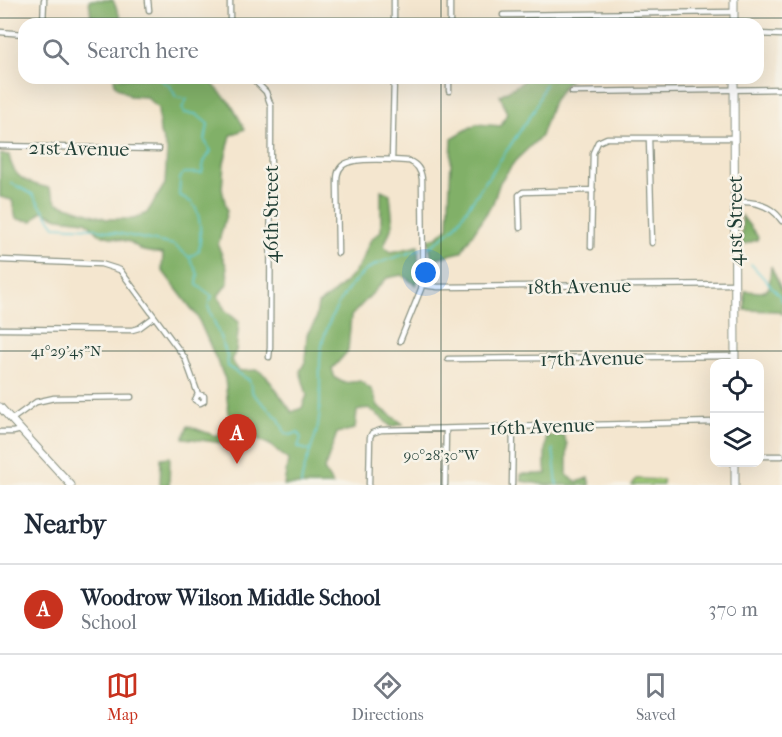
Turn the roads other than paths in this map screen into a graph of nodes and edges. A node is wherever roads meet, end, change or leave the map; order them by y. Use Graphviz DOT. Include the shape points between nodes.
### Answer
graph roads {
  1 [pos="44,0"];
  2 [pos="148,0"];
  3 [pos="230,0"];
  4 [pos="394,0"];
  5 [pos="450,0"];
  6 [pos="734,0"];
  7 [pos="149,10"];
  8 [pos="734,12"];
  9 [pos="503,15"];
  10 [pos="43,18"];
  11 [pos="230,18"];
  12 [pos="394,18"];
  13 [pos="450,18"];
  14 [pos="734,18"];
  15 [pos="0,32"];
  16 [pos="18,34"];
  17 [pos="764,34"];
  18 [pos="782,35"];
  19 [pos="258,84"];
  20 [pos="394,84"];
  21 [pos="449,84"];
  22 [pos="734,84"];
  23 [pos="782,89"];
  24 [pos="734,90"];
  25 [pos="449,91"];
  26 [pos="572,92"];
  27 [pos="734,138"];
  28 [pos="649,139"];
  29 [pos="0,146"];
  30 [pos="159,149"];
  31 [pos="392,160"];
  32 [pos="593,190"];
  33 [pos="735,202"];
  34 [pos="782,221"];
  35 [pos="520,228"];
  36 [pos="652,243"];
  37 [pos="591,247"];
  38 [pos="338,253"];
  39 [pos="0,260"];
  40 [pos="735,284"];
  41 [pos="422,285"];
  42 [pos="154,317"];
  43 [pos="0,329"];
  44 [pos="400,341"];
  45 [pos="269,357"];
  46 [pos="448,359"];
  47 [pos="735,359"];
  48 [pos="710,360"];
  49 [pos="198,394"];
  50 [pos="131,397"];
  51 [pos="0,407"];
  52 [pos="12,420"];
  53 [pos="710,422"];
  54 [pos="513,427"];
  55 [pos="21,430"];
  56 [pos="446,430"];
  57 [pos="0,432"];
  58 [pos="764,456"];
  59 [pos="782,456"];
  60 [pos="735,467"];
  61 [pos="71,485"];
  62 [pos="369,485"];
  63 [pos="445,485"];
  64 [pos="512,485"];
  65 [pos="735,485"];
  1 -- 10 [label="street"];
  2 -- 7 [label="street"];
  3 -- 11 [label="street"];
  4 -- 12 [label="street"];
  5 -- 13 [label="street"];
  6 -- 8 [label="street"];
  8 -- 9 [label="street"];
  8 -- 14 [label="street"];
  15 -- 16 [label="street"];
  17 -- 18 [label="street"];
  19 -- 45 [label="street, 46th Street" via="271,106"];
  20 -- 31 [label="street"];
  21 -- 25 [label="street"];
  22 -- 24 [label="street, 41st Street"];
  23 -- 24 [label="street"];
  24 -- 26 [label="street"];
  24 -- 27 [label="street, 41st Street"];
  27 -- 28 [label="street"];
  27 -- 33 [label="street, 41st Street"];
  28 -- 32 [label="street" via="607,138 598,142 593,153"];
  28 -- 36 [label="street"];
  29 -- 30 [label="street, 21st Avenue"];
  31 -- 38 [label="street" via="356,160 340,169"];
  31 -- 41 [label="street" via="408,161 419,169 422,179"];
  32 -- 35 [label="street" via="520,193"];
  32 -- 37 [label="street"];
  33 -- 34 [label="street" via="764,205"];
  33 -- 40 [label="street, 41st Street"];
  39 -- 42 [label="street" via="116,268"];
  40 -- 41 [label="street, 18th Avenue"];
  40 -- 47 [label="street, 41st Street"];
  41 -- 44 [label="street"];
  42 -- 43 [label="street" via="132,330"];
  42 -- 49 [label="street" via="185,358"];
  46 -- 48 [label="street, 17th Avenue"];
  50 -- 52 [label="street" via="49,399 30,405"];
  51 -- 52 [label="street"];
  52 -- 55 [label="street"];
  53 -- 54 [label="street, 16th Avenue"];
  54 -- 56 [label="street, 16th Avenue"];
  54 -- 64 [label="street"];
  55 -- 57 [label="street"];
  55 -- 61 [label="street"];
  56 -- 62 [label="street, 16th Avenue" via="381,430 371,434"];
  56 -- 63 [label="street"];
  58 -- 59 [label="street"];
  60 -- 65 [label="street"];
}
